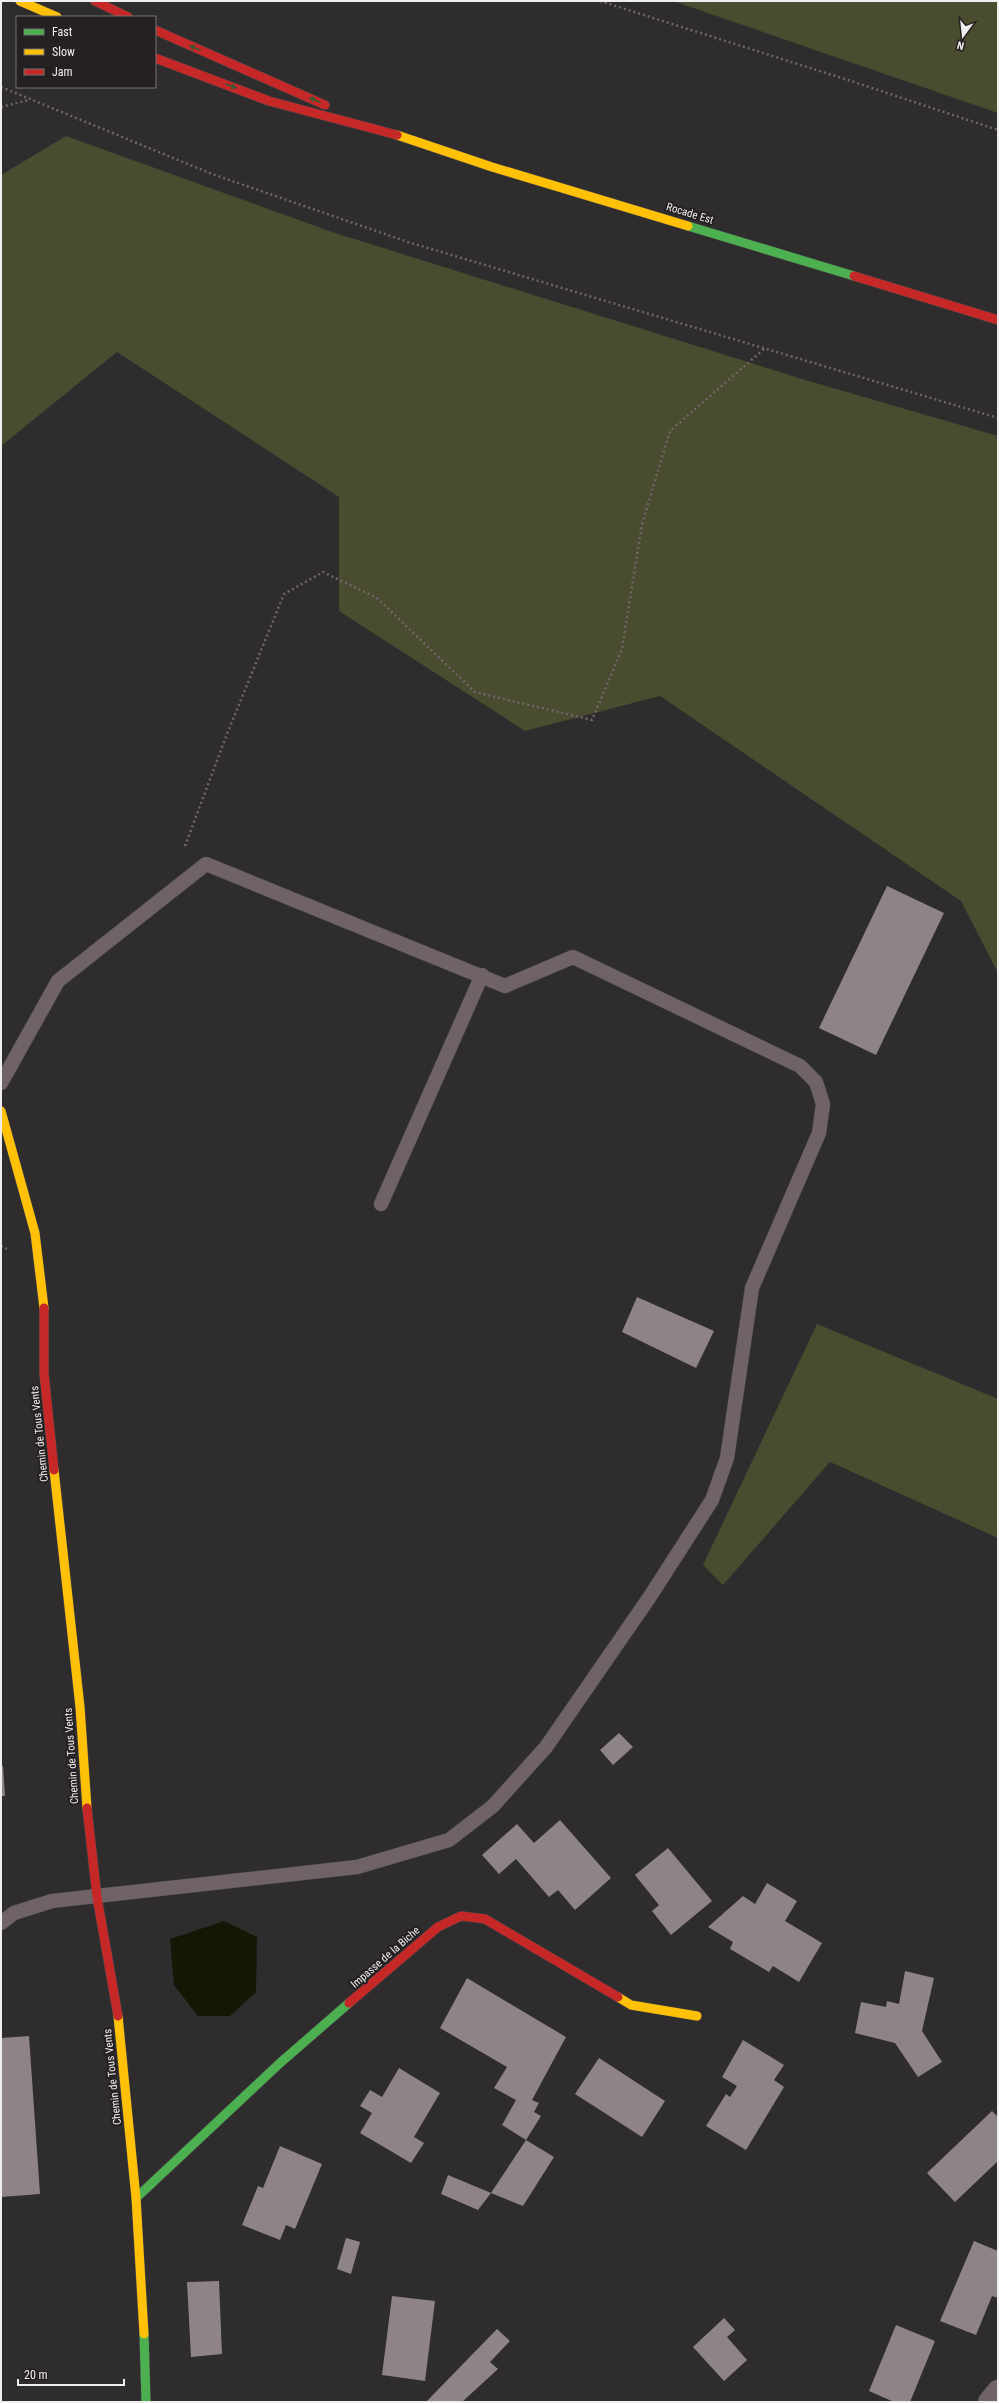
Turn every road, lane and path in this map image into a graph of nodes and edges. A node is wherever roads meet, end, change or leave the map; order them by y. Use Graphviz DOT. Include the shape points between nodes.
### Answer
graph roads {
  1 [pos="20,1"];
  2 [pos="96,1"];
  3 [pos="600,1"];
  4 [pos="55,16"];
  5 [pos="126,16"];
  6 [pos="156,30"];
  7 [pos="156,58"];
  8 [pos="1,87"];
  9 [pos="29,100"];
  10 [pos="1,108"];
  11 [pos="375,128"];
  12 [pos="998,130"];
  13 [pos="998,320"];
  14 [pos="764,349"];
  15 [pos="998,418"];
  16 [pos="183,851"];
  17 [pos="482,975"];
  18 [pos="1,1083"];
  19 [pos="1,1111"];
  20 [pos="381,1204"];
  21 [pos="97,1897"];
  22 [pos="1,1923"];
  23 [pos="697,2016"];
  24 [pos="136,2198"];
  25 [pos="998,2391"];
  26 [pos="146,2402"];
  27 [pos="989,2402"];
  1 -- 4 [label="street"];
  2 -- 5 [label="street"];
  3 -- 12 [label="path"];
  11 -- 6 [label="street, one-way"];
  7 -- 11 [label="street, one-way" via="269,101"];
  8 -- 9 [label="path"];
  9 -- 10 [label="path"];
  9 -- 14 [label="path" via="212,174 408,242"];
  11 -- 13 [label="street, Rocade Est" via="492,167"];
  14 -- 15 [label="path"];
  14 -- 16 [label="path" via="670,431 642,524 622,649 592,720 474,692 377,598 323,572 284,594"];
  17 -- 18 [label="lane" via="206,864 58,981"];
  17 -- 20 [label="lane"];
  17 -- 21 [label="lane" via="505,986 572,957 800,1066 816,1082 823,1104 820,1133 752,1288 727,1458 712,1500 649,1598 546,1747 493,1806 449,1840 358,1867"];
  19 -- 21 [label="street, Chemin de Tous Vents" via="35,1233 40,1266 44,1300 44,1373"];
  21 -- 22 [label="lane" via="52,1902 14,1913"];
  21 -- 24 [label="street, Chemin de Tous Vents" via="120,2030"];
  23 -- 24 [label="street, Impasse de la Biche" via="631,2005 485,1919 461,1916 438,1927 280,2063"];
  24 -- 26 [label="street, Chemin de Tous Vents"];
  25 -- 27 [label="street"];
}
